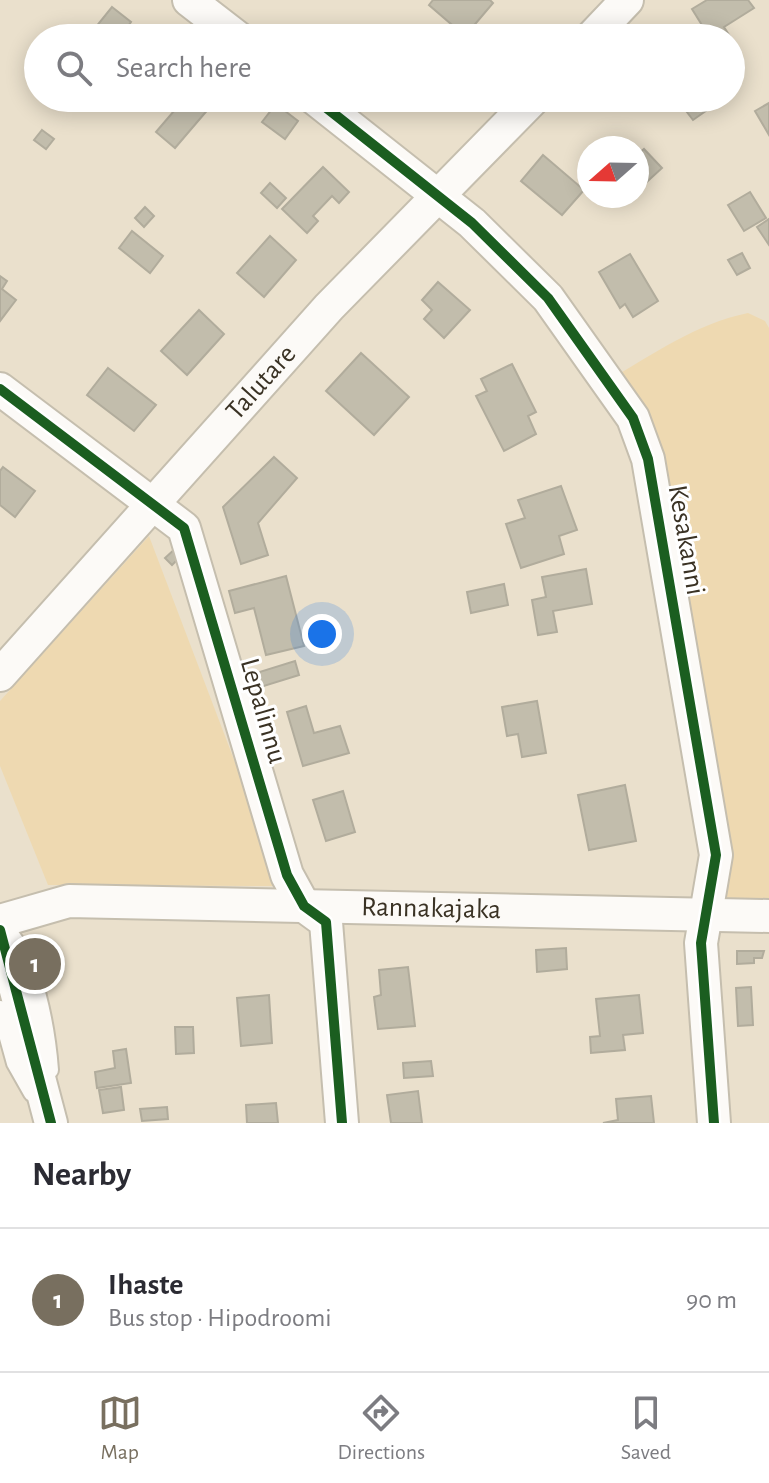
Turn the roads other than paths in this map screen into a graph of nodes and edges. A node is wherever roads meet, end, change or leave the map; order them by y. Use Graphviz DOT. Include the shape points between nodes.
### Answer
graph roads {
  1 [pos="189,0"];
  2 [pos="627,0"];
  3 [pos="220,24"];
  4 [pos="604,24"];
  5 [pos="332,112"];
  6 [pos="521,112"];
  7 [pos="440,197"];
  8 [pos="0,389"];
  9 [pos="152,505"];
  10 [pos="0,675"];
  11 [pos="304,906"];
  12 [pos="706,914"];
  13 [pos="769,916"];
  14 [pos="0,922"];
  15 [pos="0,930"];
  16 [pos="4,962"];
  17 [pos="0,1009"];
  18 [pos="51,1123"];
  19 [pos="342,1123"];
  20 [pos="714,1123"];
  1 -- 3 [label="street"];
  2 -- 4 [label="street"];
  5 -- 7 [label="street, Kesakanni"];
  6 -- 7 [label="street, Talutare"];
  7 -- 9 [label="street, Talutare" via="329,307"];
  7 -- 12 [label="street, Kesakanni" via="548,298 633,418 648,459 716,855"];
  8 -- 9 [label="street, Lepalinnu"];
  9 -- 10 [label="street, Talutare"];
  9 -- 11 [label="street, Lepalinnu" via="184,528 287,875"];
  11 -- 12 [label="street, Rannakajaka"];
  11 -- 14 [label="street, Rannakajaka" via="69,901"];
  11 -- 19 [label="street, Lepalinnu" via="326,922"];
  12 -- 13 [label="street, Rannakajaka"];
  12 -- 20 [label="street, Kesakanni" via="701,943"];
  14 -- 18 [label="lane" via="21,945 47,1035"];
  15 -- 16 [label="street"];
  16 -- 18 [label="street"];
  17 -- 18 [label="lane" via="15,1063"];
}
